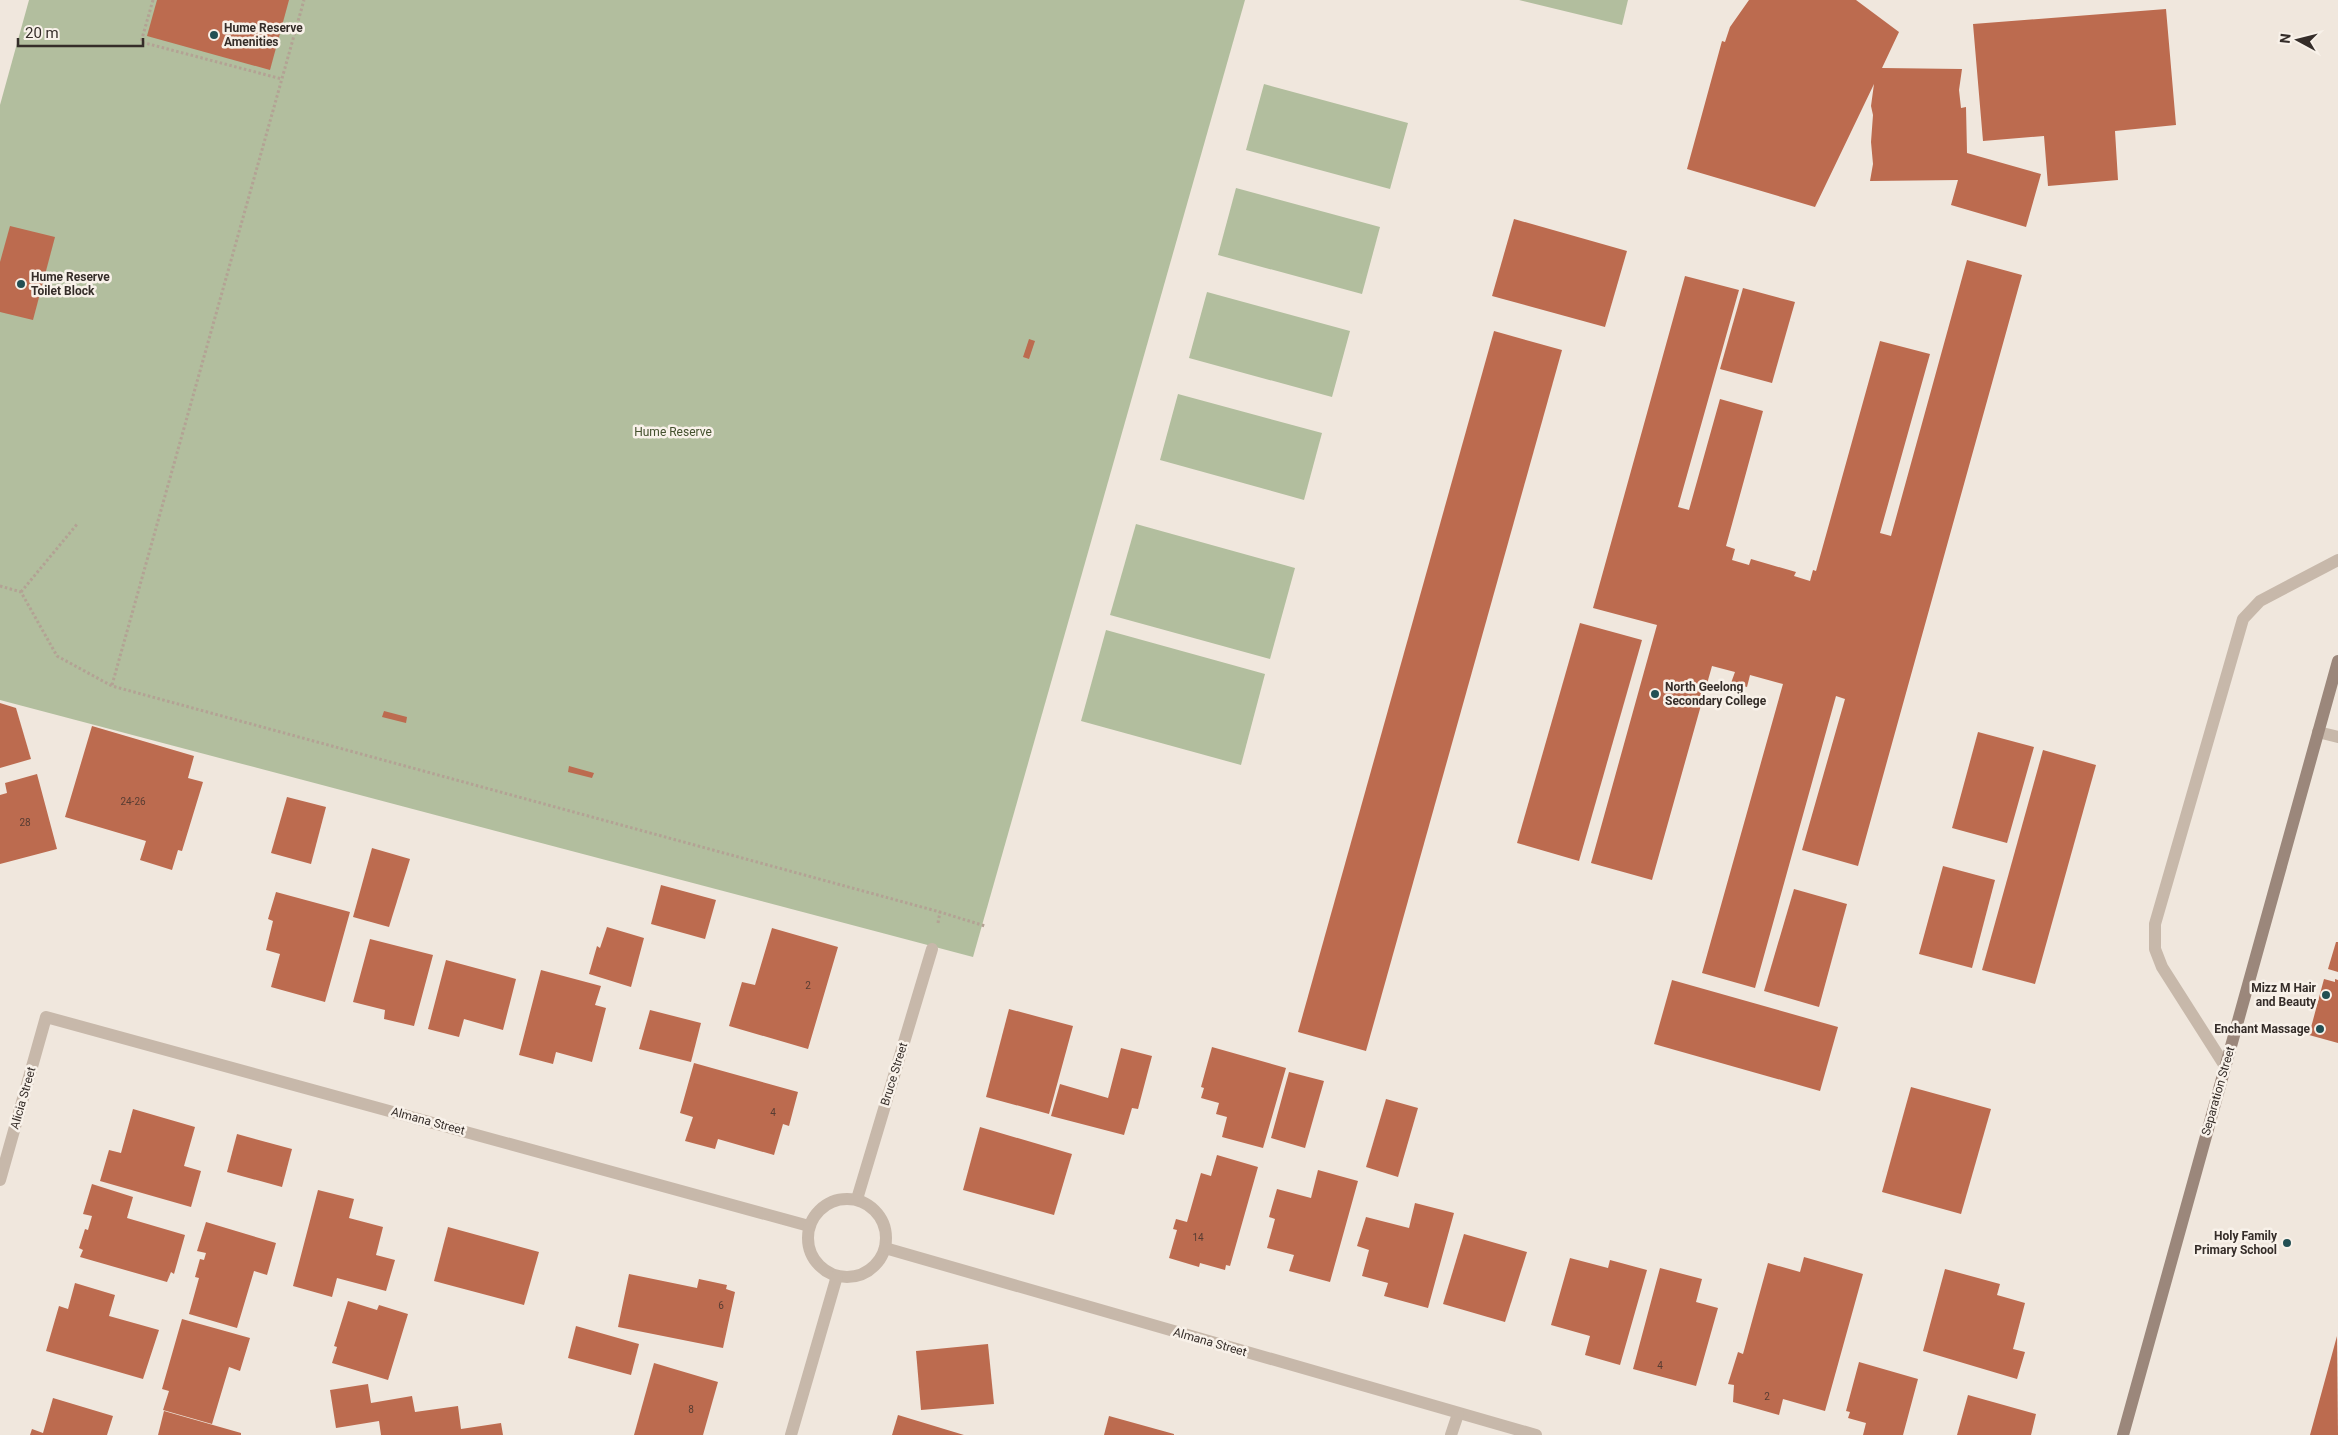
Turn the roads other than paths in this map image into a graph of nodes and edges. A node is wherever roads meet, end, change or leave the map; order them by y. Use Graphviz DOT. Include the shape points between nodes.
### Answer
graph roads {
  1 [pos="2338,560"];
  2 [pos="2338,661"];
  3 [pos="2318,732"];
  4 [pos="2338,737"];
  5 [pos="932,950"];
  6 [pos="46,1017"];
  7 [pos="2225,1066"];
  8 [pos="0,1180"];
  9 [pos="857,1199"];
  10 [pos="809,1226"];
  11 [pos="885,1248"];
  12 [pos="837,1276"];
  13 [pos="1458,1414"];
  14 [pos="791,1435"];
  15 [pos="1451,1435"];
  16 [pos="1536,1435"];
  17 [pos="2123,1435"];
  1 -- 7 [label="street" via="2260,601 2243,619 2155,924 2155,949 2162,967"];
  2 -- 3 [label="main road, Separation Street"];
  3 -- 4 [label="street"];
  3 -- 7 [label="main road, Separation Street"];
  5 -- 9 [label="street, Bruce Street"];
  6 -- 8 [label="street, Alicia Street"];
  6 -- 10 [label="street, Almana Street"];
  7 -- 17 [label="main road, Separation Street"];
  9 -- 10 [label="street" via="839,1199 822,1206"];
  9 -- 11 [label="street" via="868,1204 883,1223"];
  10 -- 12 [label="street" via="807,1239 816,1263 825,1272"];
  11 -- 12 [label="street" via="880,1259 867,1272 850,1277"];
  11 -- 13 [label="street, Almana Street"];
  12 -- 14 [label="street"];
  13 -- 15 [label="street"];
  13 -- 16 [label="street, Almana Street"];
}
